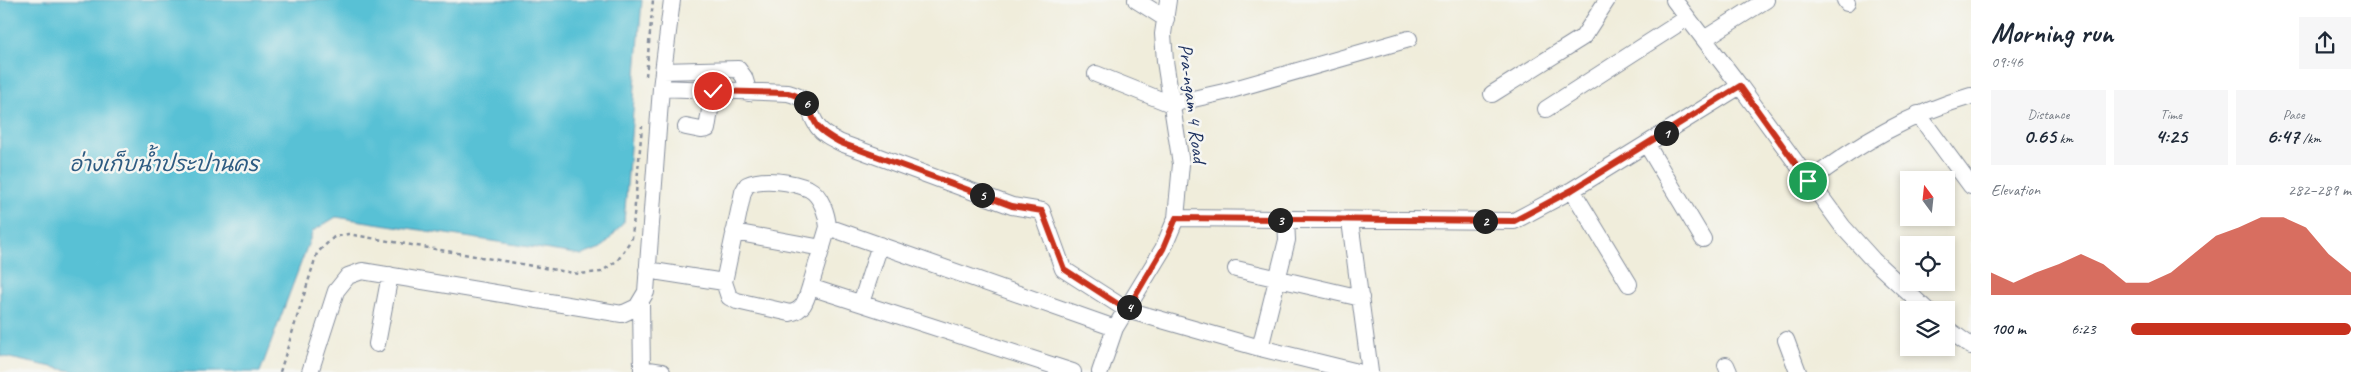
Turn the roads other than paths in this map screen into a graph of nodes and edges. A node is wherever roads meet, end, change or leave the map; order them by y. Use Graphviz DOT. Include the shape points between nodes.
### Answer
graph roads {
  1 [pos="672,0"];
  2 [pos="1136,0"];
  3 [pos="1168,0"];
  4 [pos="1607,0"];
  5 [pos="1674,0"];
  6 [pos="1766,0"];
  7 [pos="1687,18"];
  8 [pos="1166,19"];
  9 [pos="1409,39"];
  10 [pos="1704,40"];
  11 [pos="663,71"];
  12 [pos="1096,74"];
  13 [pos="1740,86"];
  14 [pos="661,88"];
  15 [pos="713,91"];
  16 [pos="749,93"];
  17 [pos="1492,94"];
  18 [pos="1971,96"];
  19 [pos="1171,104"];
  20 [pos="1546,110"];
  21 [pos="1918,114"];
  22 [pos="686,127"];
  23 [pos="1647,144"];
  24 [pos="1808,181"];
  25 [pos="1971,186"];
  26 [pos="1572,190"];
  27 [pos="1176,218"];
  28 [pos="1286,220"];
  29 [pos="1350,221"];
  30 [pos="828,227"];
  31 [pos="734,232"];
  32 [pos="1703,239"];
  33 [pos="880,245"];
  34 [pos="822,248"];
  35 [pos="1236,269"];
  36 [pos="647,270"];
  37 [pos="390,276"];
  38 [pos="1278,279"];
  39 [pos="724,282"];
  40 [pos="1629,284"];
  41 [pos="810,287"];
  42 [pos="1361,298"];
  43 [pos="1917,301"];
  44 [pos="641,303"];
  45 [pos="861,303"];
  46 [pos="1127,310"];
  47 [pos="1115,328"];
  48 [pos="1955,334"];
  49 [pos="1786,340"];
  50 [pos="377,344"];
  51 [pos="1971,346"];
  52 [pos="1260,348"];
  53 [pos="642,370"];
  54 [pos="310,372"];
  55 [pos="662,372"];
  56 [pos="1073,372"];
  57 [pos="1100,372"];
  58 [pos="1358,372"];
  59 [pos="1370,372"];
  60 [pos="1798,372"];
  1 -- 11 [label="street"];
  2 -- 8 [label="street"];
  3 -- 8 [label="street, Pra-ngam 4 Road"];
  4 -- 17 [label="street" via="1583,37"];
  5 -- 7 [label="street"];
  6 -- 10 [label="street"];
  7 -- 10 [label="street"];
  7 -- 20 [label="street"];
  8 -- 19 [label="street, Pra-ngam 4 Road" via="1163,34"];
  9 -- 19 [label="street"];
  10 -- 13 [label="street"];
  11 -- 14 [label="street"];
  11 -- 16 [label="street" via="738,69"];
  12 -- 19 [label="street"];
  13 -- 23 [label="street"];
  13 -- 24 [label="street"];
  14 -- 15 [label="street"];
  14 -- 36 [label="street"];
  15 -- 16 [label="street"];
  15 -- 22 [label="street" via="707,129"];
  16 -- 46 [label="street" via="798,96 810,107 818,127 841,143 1012,206 1042,211 1064,269"];
  18 -- 21 [label="street"];
  19 -- 27 [label="street, Pra-ngam 4 Road" via="1181,164"];
  21 -- 24 [label="street" via="1849,151"];
  21 -- 25 [label="street"];
  23 -- 26 [label="street"];
  23 -- 32 [label="street"];
  24 -- 43 [label="street" via="1842,227"];
  26 -- 29 [label="street" via="1514,221"];
  26 -- 40 [label="street"];
  27 -- 28 [label="street"];
  27 -- 46 [label="street, Pra-ngam 4 Road" via="1163,249"];
  28 -- 29 [label="street"];
  28 -- 38 [label="street" via="1287,240"];
  29 -- 42 [label="street"];
  30 -- 31 [label="street" via="826,212 810,189 771,180 747,185"];
  30 -- 33 [label="street"];
  30 -- 34 [label="street"];
  31 -- 34 [label="street"];
  31 -- 39 [label="street"];
  33 -- 45 [label="street"];
  33 -- 47 [label="street"];
  34 -- 41 [label="street"];
  35 -- 38 [label="street"];
  36 -- 39 [label="street"];
  36 -- 44 [label="street" via="646,292"];
  37 -- 44 [label="street" via="622,314"];
  37 -- 50 [label="street"];
  37 -- 54 [label="street" via="362,271 348,276 336,291"];
  38 -- 42 [label="street"];
  38 -- 52 [label="street"];
  39 -- 41 [label="street" via="729,297 737,301 790,313 805,304"];
  41 -- 45 [label="street"];
  42 -- 59 [label="street"];
  44 -- 53 [label="street"];
  45 -- 56 [label="street"];
  46 -- 47 [label="street, Pra-ngam 4 Road"];
  46 -- 52 [label="street"];
  47 -- 57 [label="street, Pra-ngam 4 Road"];
  48 -- 51 [label="street"];
  49 -- 60 [label="street"];
  52 -- 58 [label="street"];
  53 -- 55 [label="street"];
}
